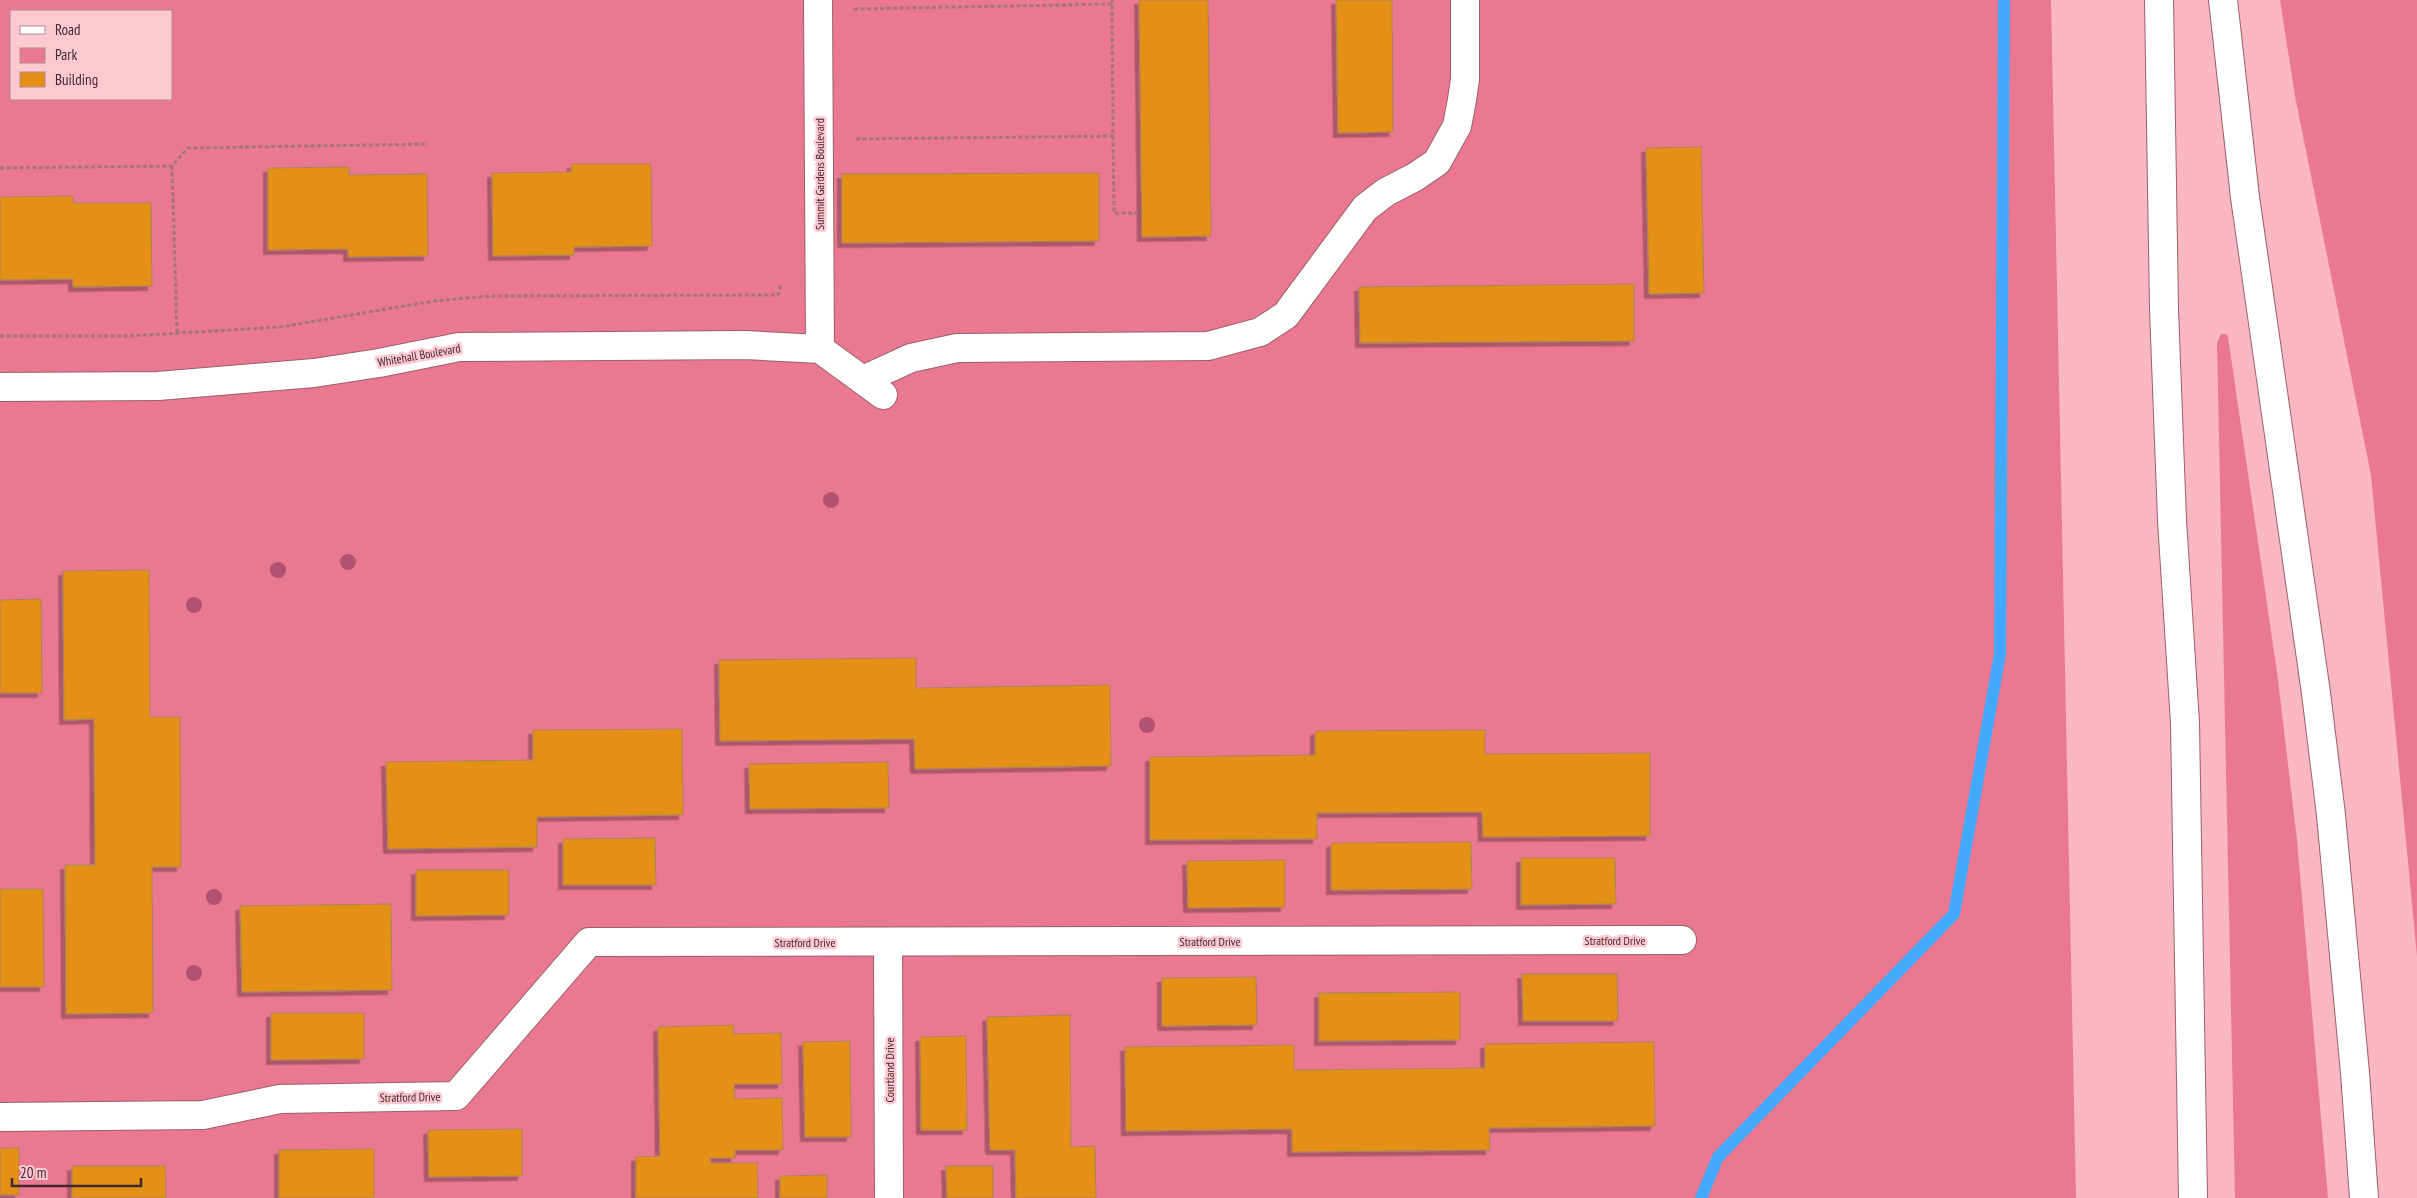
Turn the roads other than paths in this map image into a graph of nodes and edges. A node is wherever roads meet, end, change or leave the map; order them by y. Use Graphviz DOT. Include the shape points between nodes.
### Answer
graph roads {
  1 [pos="1465,0"];
  2 [pos="2159,0"];
  3 [pos="2223,0"];
  4 [pos="818,5"];
  5 [pos="820,348"];
  6 [pos="0,387"];
  7 [pos="1682,940"];
  8 [pos="888,942"];
  9 [pos="0,1117"];
  10 [pos="889,1198"];
  11 [pos="2193,1198"];
  12 [pos="2364,1198"];
  1 -- 5 [label="main road" via="1462,100 1457,126 1437,162 1365,208 1286,315 1260,332 1208,346 957,348 911,358 873,387"];
  2 -- 11 [label="main road" via="2165,338 2185,723"];
  3 -- 12 [label="main road" via="2245,198 2331,815"];
  4 -- 5 [label="main road, Summit Gardens Boulevard"];
  5 -- 6 [label="main road, Whitehall Boulevard" via="745,345 459,347 379,363 295,374 158,386"];
  7 -- 8 [label="main road, Stratford Drive"];
  8 -- 9 [label="main road, Stratford Drive" via="589,942 456,1096 280,1099 203,1115"];
  8 -- 10 [label="main road, Courtland Drive"];
}
